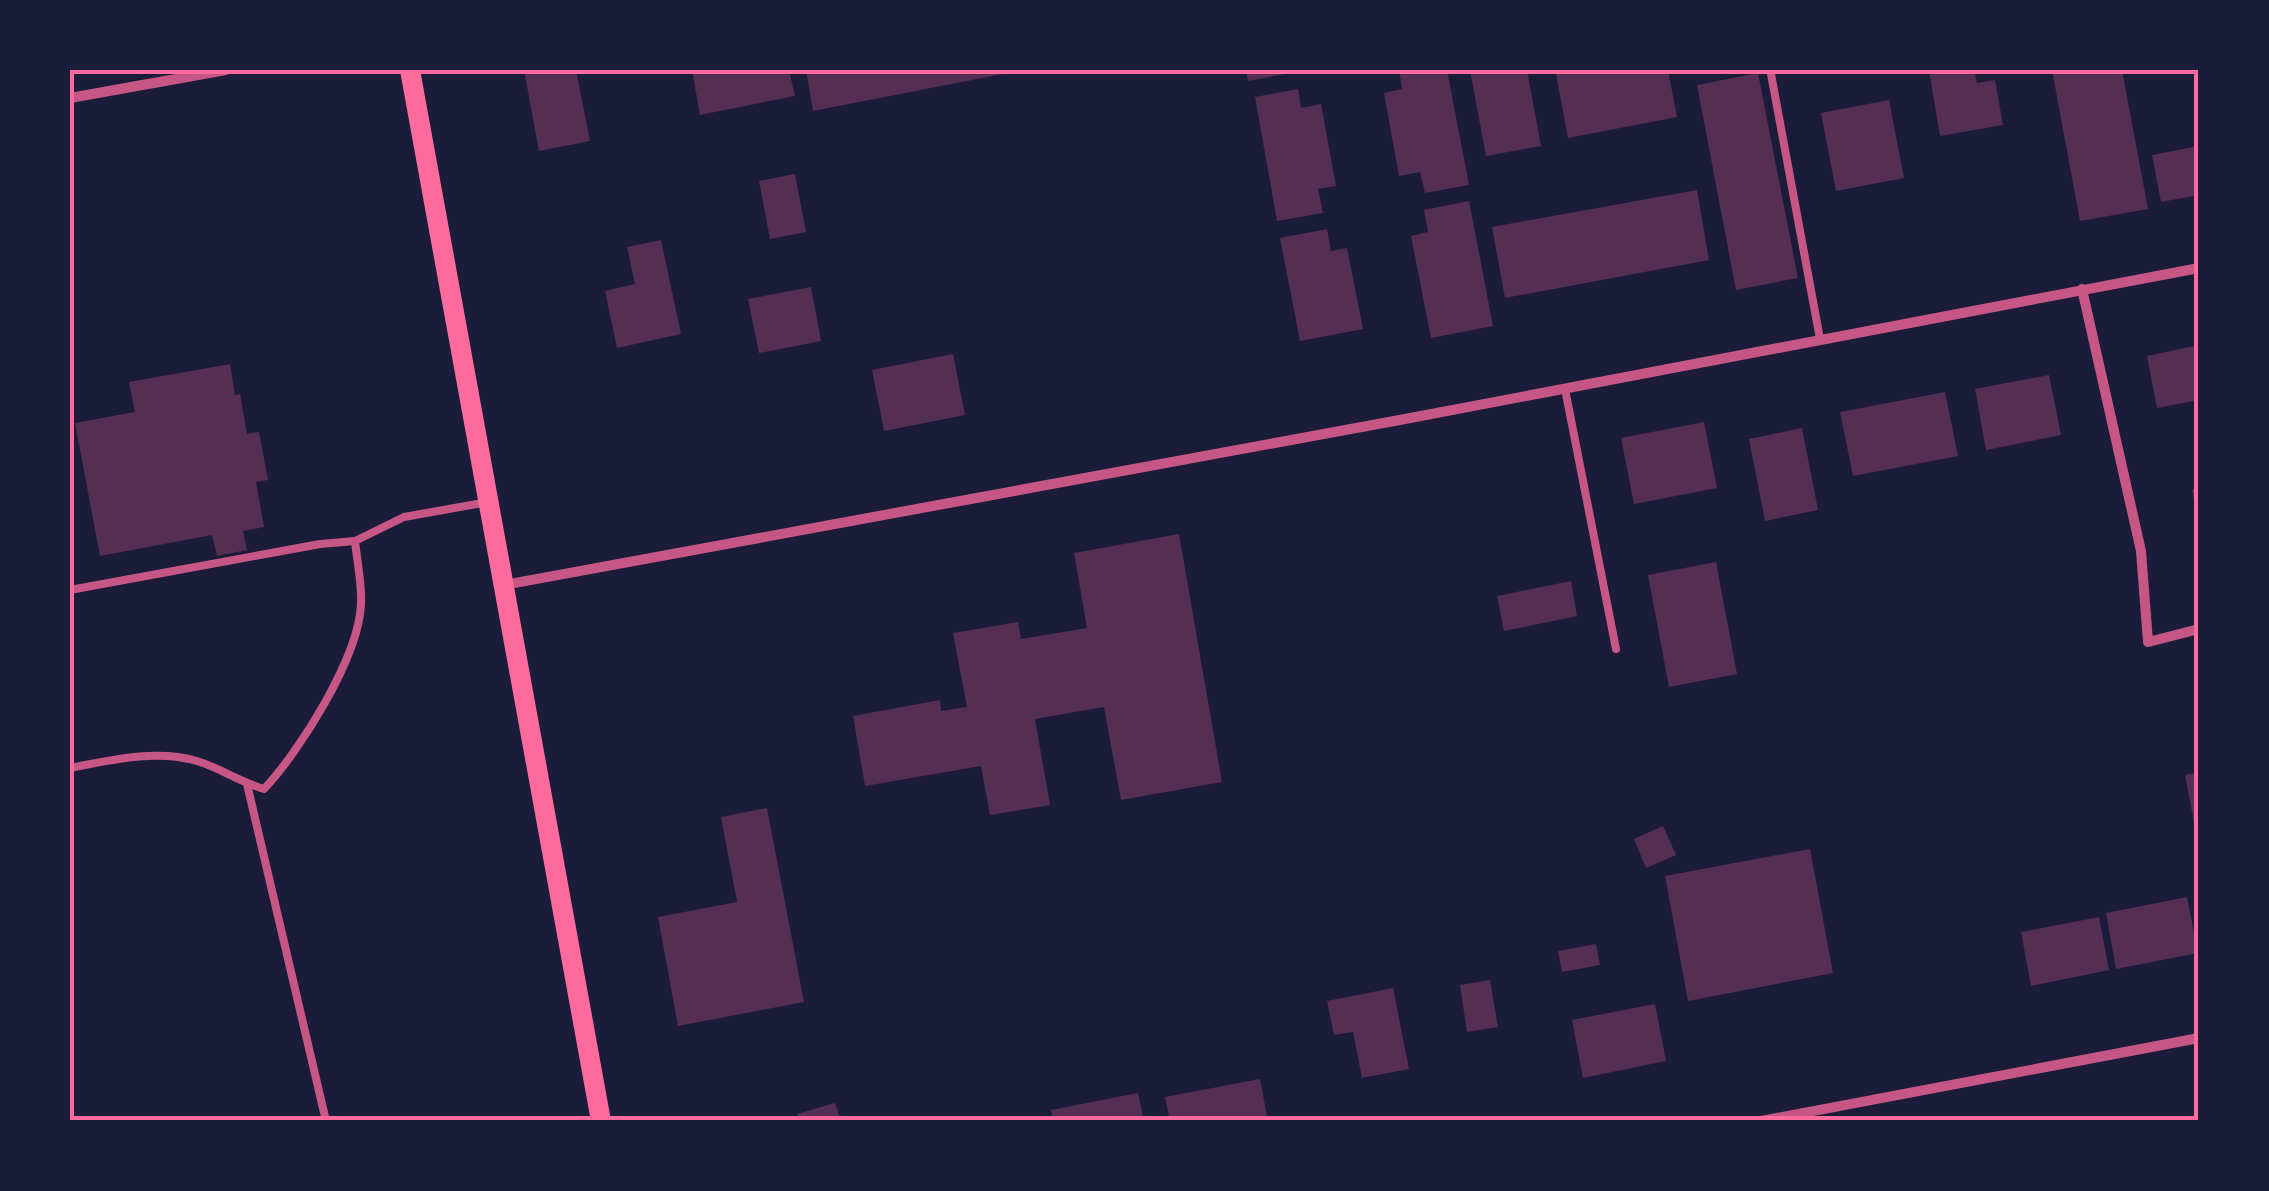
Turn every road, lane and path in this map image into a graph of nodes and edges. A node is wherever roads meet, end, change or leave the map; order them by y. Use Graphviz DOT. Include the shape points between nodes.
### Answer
graph roads {
  1 [pos="226,70"];
  2 [pos="410,70"];
  3 [pos="1771,74"];
  4 [pos="70,98"];
  5 [pos="2199,268"];
  6 [pos="2082,289"];
  7 [pos="1820,339"];
  8 [pos="1564,388"];
  9 [pos="488,502"];
  10 [pos="355,541"];
  11 [pos="503,585"];
  12 [pos="70,590"];
  13 [pos="2199,628"];
  14 [pos="1616,650"];
  15 [pos="70,768"];
  16 [pos="247,784"];
  17 [pos="2199,1038"];
  18 [pos="326,1121"];
  19 [pos="600,1121"];
  20 [pos="1761,1121"];
  1 -- 4 [label="street"];
  2 -- 9 [label="main road"];
  3 -- 7 [label="lane"];
  5 -- 6 [label="street"];
  6 -- 7 [label="street"];
  6 -- 13 [label="street" via="2141,551 2148,642"];
  7 -- 8 [label="street"];
  8 -- 11 [label="street"];
  8 -- 14 [label="lane"];
  9 -- 10 [label="lane" via="404,517"];
  9 -- 11 [label="main road"];
  10 -- 12 [label="lane"];
  10 -- 16 [label="lane" via="359,620 324,707 264,789"];
  11 -- 19 [label="main road"];
  15 -- 16 [label="lane" via="165,755 199,761"];
  16 -- 18 [label="lane"];
  17 -- 20 [label="street"];
}
